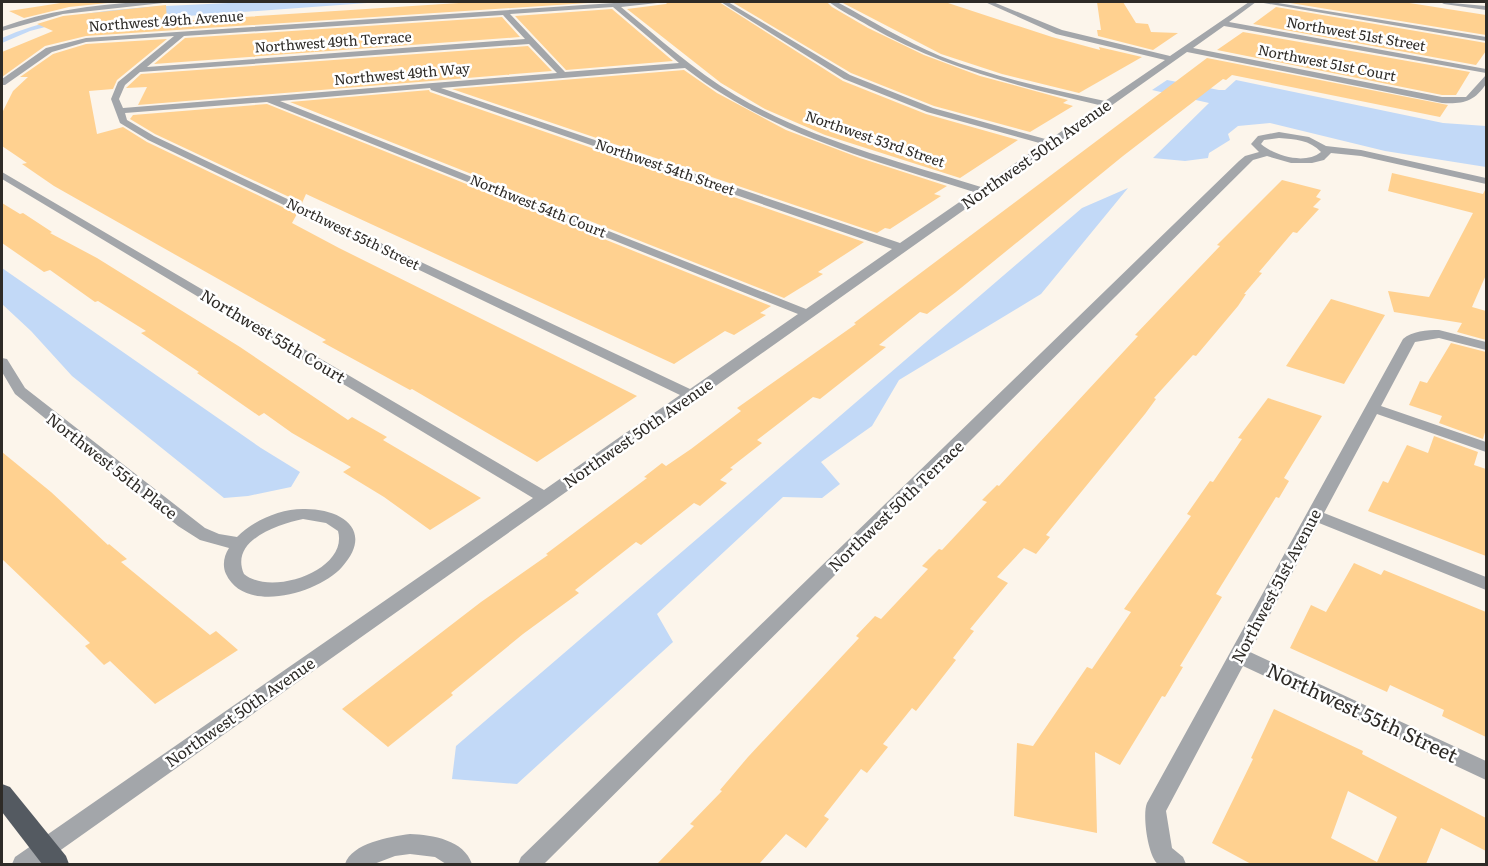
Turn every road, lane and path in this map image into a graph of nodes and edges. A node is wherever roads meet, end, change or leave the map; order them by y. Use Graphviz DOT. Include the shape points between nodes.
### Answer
graph roads {
  1 [pos="168,2"];
  2 [pos="662,2"];
  3 [pos="724,2"];
  4 [pos="833,2"];
  5 [pos="988,2"];
  6 [pos="1253,2"];
  7 [pos="1262,2"];
  8 [pos="1444,2"];
  9 [pos="614,5"];
  10 [pos="1486,8"];
  11 [pos="504,12"];
  12 [pos="1221,23"];
  13 [pos="2,29"];
  14 [pos="182,34"];
  15 [pos="1486,39"];
  16 [pos="532,41"];
  17 [pos="1185,49"];
  18 [pos="1171,59"];
  19 [pos="689,65"];
  20 [pos="136,70"];
  21 [pos="1486,71"];
  22 [pos="563,75"];
  23 [pos="1486,78"];
  24 [pos="2,83"];
  25 [pos="428,86"];
  26 [pos="268,99"];
  27 [pos="1106,104"];
  28 [pos="118,111"];
  29 [pos="1050,143"];
  30 [pos="1325,149"];
  31 [pos="1266,153"];
  32 [pos="2,175"];
  33 [pos="1486,181"];
  34 [pos="983,190"];
  35 [pos="902,248"];
  36 [pos="808,314"];
  37 [pos="1486,346"];
  38 [pos="2,362"];
  39 [pos="691,395"];
  40 [pos="1372,408"];
  41 [pos="1486,447"];
  42 [pos="545,498"];
  43 [pos="1315,515"];
  44 [pos="241,543"];
  45 [pos="1486,584"];
  46 [pos="1239,655"];
  47 [pos="1486,771"];
  48 [pos="2,794"];
  49 [pos="51,856"];
  50 [pos="1169,859"];
  51 [pos="23,864"];
  52 [pos="356,864"];
  53 [pos="461,864"];
  54 [pos="529,864"];
  1 -- 13 [label="street" via="67,12"];
  2 -- 9 [label="street, Northwest 49th Avenue"];
  3 -- 29 [label="street" via="855,81 930,110"];
  4 -- 27 [label="street" via="950,63"];
  5 -- 18 [label="street" via="1059,32"];
  6 -- 12 [label="street, Northwest 50th Avenue"];
  7 -- 15 [label="street"];
  8 -- 10 [label="street"];
  9 -- 11 [label="street, Northwest 49th Avenue"];
  9 -- 19 [label="street, Northwest 53rd Street"];
  11 -- 14 [label="street, Northwest 49th Avenue"];
  11 -- 16 [label="street"];
  12 -- 17 [label="street, Northwest 50th Avenue"];
  12 -- 21 [label="street, Northwest 51st Street"];
  14 -- 20 [label="street"];
  14 -- 24 [label="street, Northwest 49th Avenue" via="68,43 49,50"];
  16 -- 20 [label="street, Northwest 49th Terrace"];
  16 -- 22 [label="street"];
  17 -- 18 [label="street, Northwest 50th Avenue"];
  17 -- 23 [label="street, Northwest 51st Court" via="1442,100 1473,98"];
  18 -- 27 [label="street, Northwest 50th Avenue"];
  19 -- 22 [label="street, Northwest 49th Way"];
  19 -- 34 [label="street, Northwest 53rd Street" via="731,97 778,121 848,149"];
  20 -- 28 [label="street" via="121,84 115,99"];
  22 -- 25 [label="street, Northwest 49th Way"];
  25 -- 26 [label="street, Northwest 49th Way"];
  25 -- 35 [label="street, Northwest 54th Street"];
  26 -- 28 [label="street, Northwest 49th Way"];
  26 -- 36 [label="street, Northwest 54th Court"];
  27 -- 29 [label="street, Northwest 50th Avenue"];
  28 -- 39 [label="street, Northwest 55th Street" via="123,121 151,138"];
  29 -- 34 [label="street, Northwest 50th Avenue"];
  30 -- 31 [label="street" via="1325,156 1313,160"];
  30 -- 31 [label="street" via="1302,138 1269,136 1256,144"];
  30 -- 33 [label="street" via="1361,153"];
  31 -- 54 [label="street, Northwest 50th Terrace" via="1243,163"];
  32 -- 42 [label="street, Northwest 55th Court"];
  34 -- 35 [label="street, Northwest 50th Avenue"];
  35 -- 36 [label="street, Northwest 50th Avenue"];
  36 -- 39 [label="street, Northwest 50th Avenue"];
  37 -- 40 [label="street, Northwest 51st Avenue" via="1426,332 1410,339"];
  38 -- 44 [label="street, Northwest 55th Place" via="20,391 176,516 202,535 221,542"];
  39 -- 42 [label="street, Northwest 50th Avenue"];
  40 -- 41 [label="street"];
  40 -- 43 [label="street, Northwest 51st Avenue"];
  42 -- 49 [label="street, Northwest 50th Avenue"];
  43 -- 45 [label="street"];
  43 -- 46 [label="street, Northwest 51st Avenue"];
  44 -- 44 [label="street" via="232,567 236,577 260,590 278,590 315,580 330,571 342,559 348,536 334,519 303,514 268,523"];
  46 -- 47 [label="street, Northwest 55th Street"];
  46 -- 50 [label="street, Northwest 51st Avenue" via="1155,810"];
  48 -- 49 [label="highway"];
  49 -- 51 [label="street, Northwest 50th Avenue"];
  52 -- 53 [label="street" via="386,849 412,844 436,847"];
}
